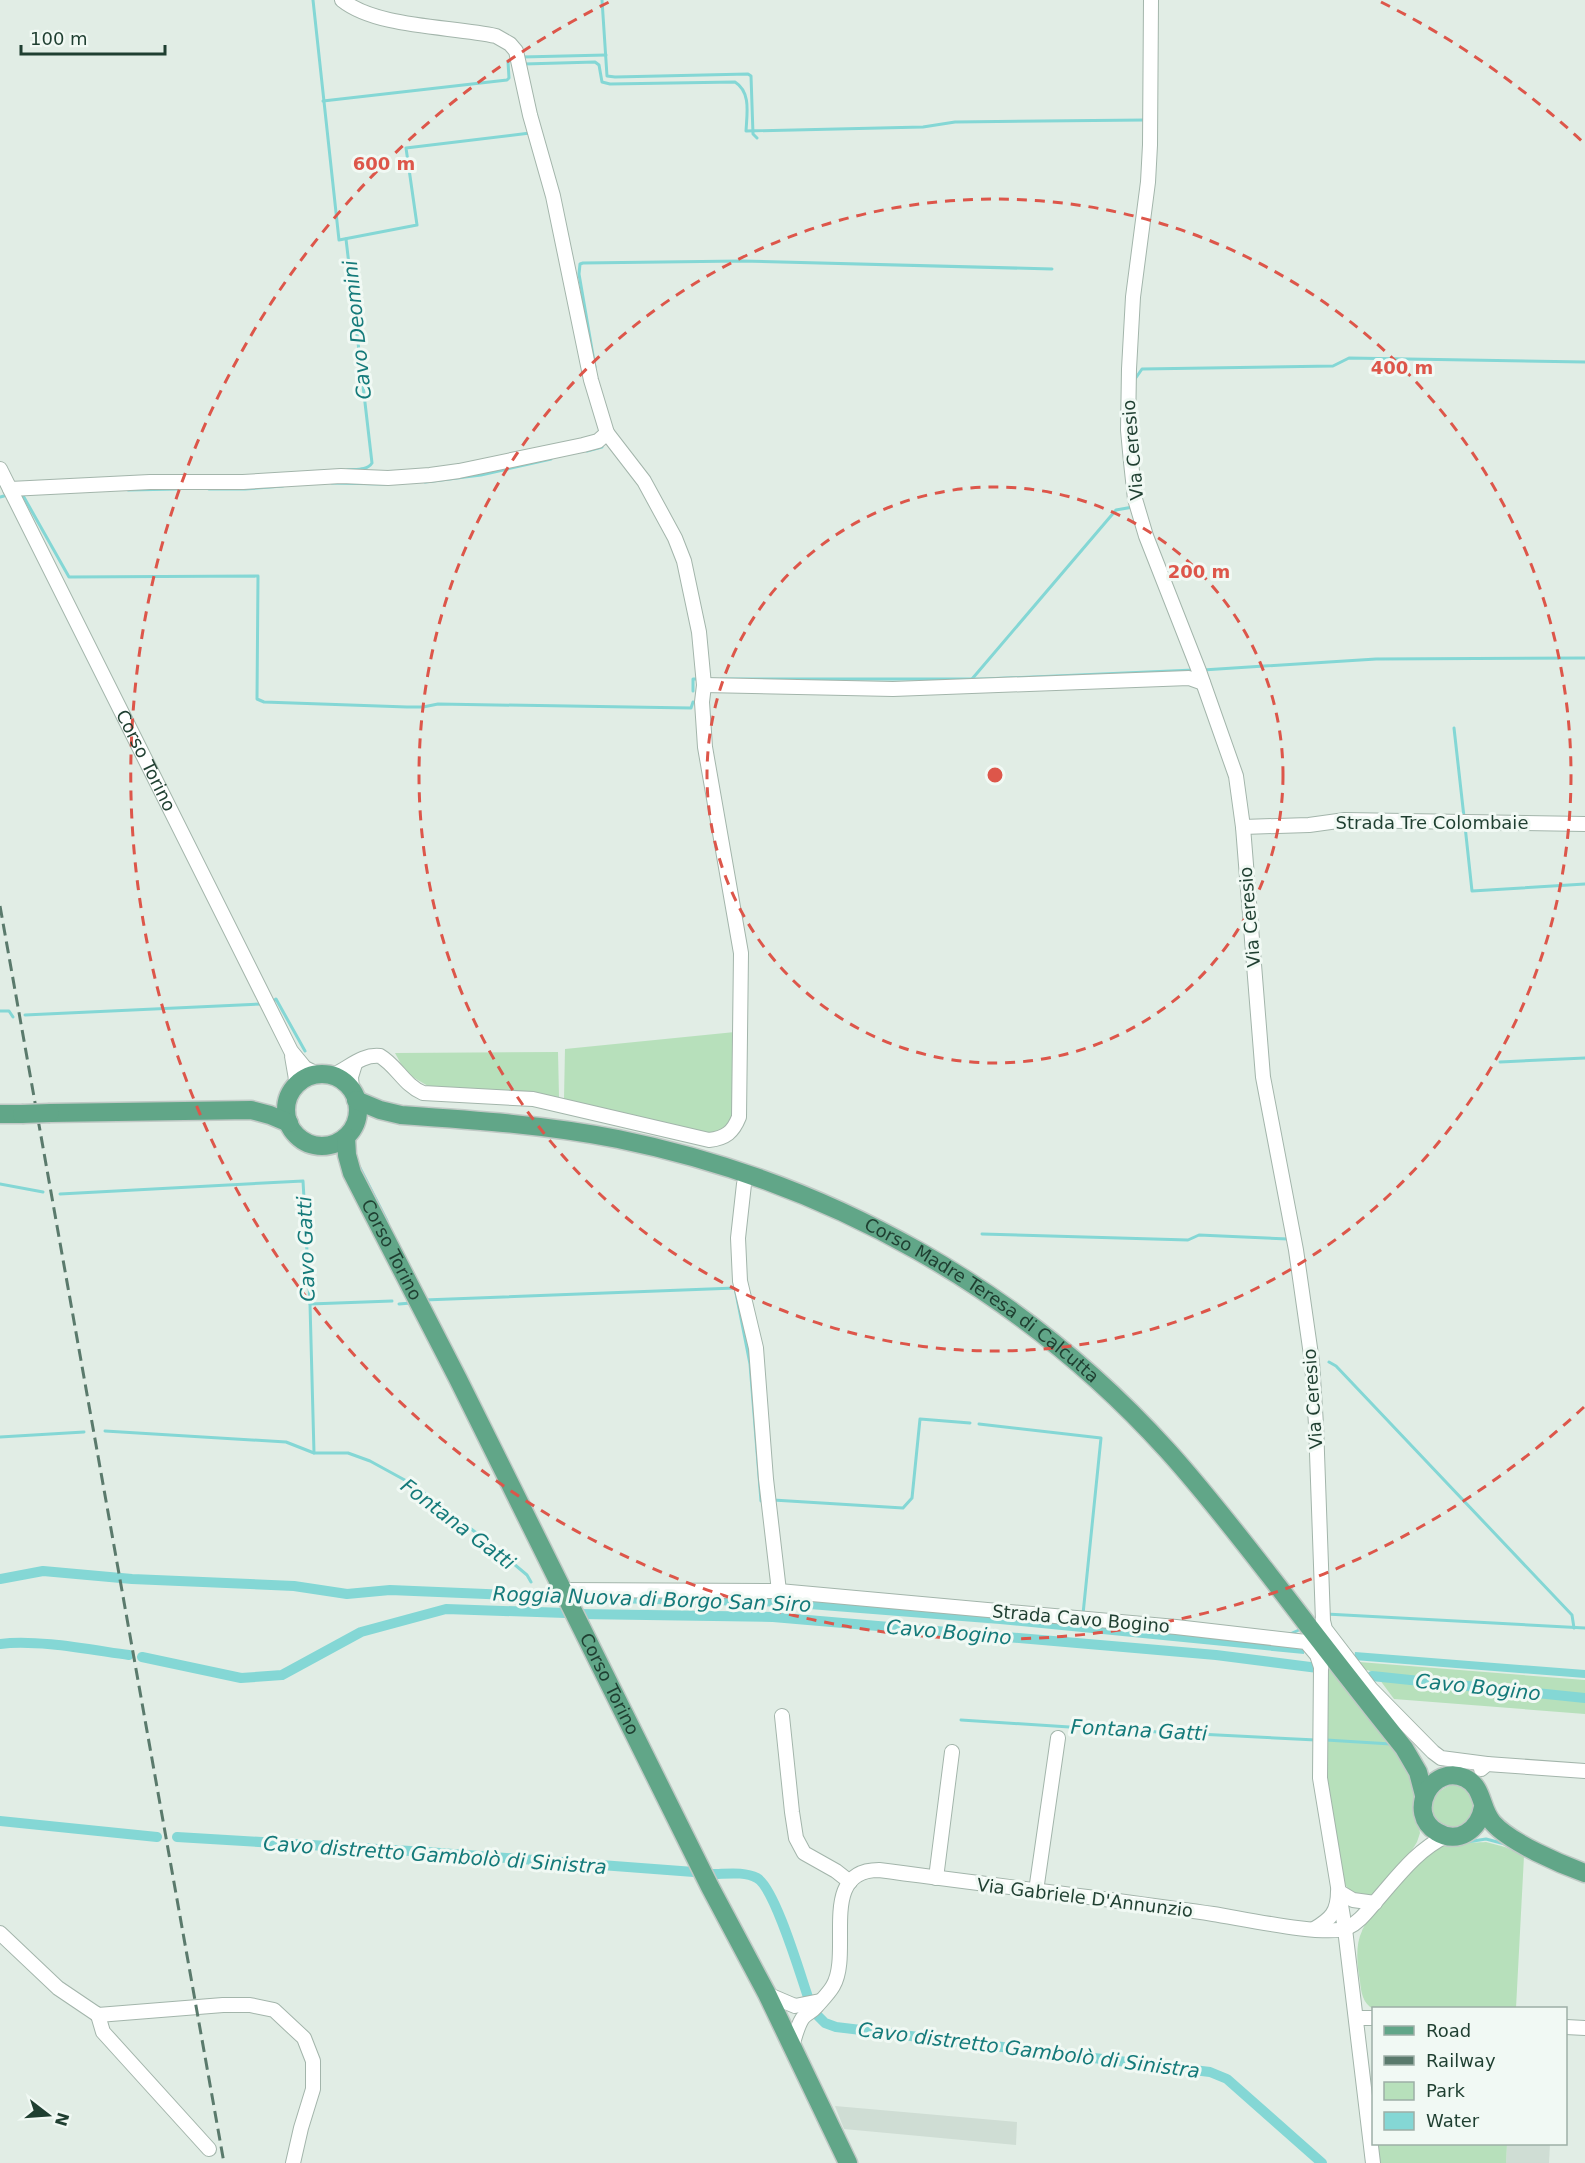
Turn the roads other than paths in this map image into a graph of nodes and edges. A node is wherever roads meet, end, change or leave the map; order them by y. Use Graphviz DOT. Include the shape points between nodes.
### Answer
graph roads {
  1 [pos="342,0"];
  2 [pos="1151,0"];
  3 [pos="607,433"];
  4 [pos="0,469"];
  5 [pos="10,489"];
  6 [pos="1203,683"];
  7 [pos="704,685"];
  8 [pos="1585,824"];
  9 [pos="1243,827"];
  10 [pos="291,1051"];
  11 [pos="355,1064"];
  12 [pos="325,1075"];
  13 [pos="294,1090"];
  14 [pos="354,1095"];
  15 [pos="251,1110"];
  16 [pos="0,1114"];
  17 [pos="401,1115"];
  18 [pos="289,1123"];
  19 [pos="350,1132"];
  20 [pos="321,1146"];
  21 [pos="352,1173"];
  22 [pos="744,1184"];
  23 [pos="779,1591"];
  24 [pos="564,1595"];
  25 [pos="782,1716"];
  26 [pos="1058,1738"];
  27 [pos="1404,1748"];
  28 [pos="952,1752"];
  29 [pos="1485,1766"];
  30 [pos="1585,1771"];
  31 [pos="1445,1776"];
  32 [pos="1466,1778"];
  33 [pos="1424,1795"];
  34 [pos="1482,1801"];
  35 [pos="1426,1821"];
  36 [pos="1468,1833"];
  37 [pos="1446,1836"];
  38 [pos="1521,1843"];
  39 [pos="1418,1854"];
  40 [pos="1585,1873"];
  41 [pos="936,1878"];
  42 [pos="850,1882"];
  43 [pos="1036,1891"];
  44 [pos="1338,1892"];
  45 [pos="1375,1903"];
  46 [pos="1364,1916"];
  47 [pos="1314,1929"];
  48 [pos="1345,1929"];
  49 [pos="0,1934"];
  50 [pos="1348,1954"];
  51 [pos="767,1994"];
  52 [pos="799,2012"];
  53 [pos="98,2015"];
  54 [pos="1357,2018"];
  55 [pos="1372,2018"];
  56 [pos="780,2020"];
  57 [pos="1567,2027"];
  58 [pos="1585,2028"];
  59 [pos="792,2046"];
  60 [pos="210,2150"];
  61 [pos="293,2163"];
  62 [pos="849,2163"];
  63 [pos="1373,2163"];
  1 -- 3 [label="street" via="364,13 396,21 496,36 516,51 555,207 591,380"];
  2 -- 6 [label="street, Via Ceresio" via="1150,145 1133,297 1128,430 1135,499"];
  3 -- 5 [label="street" via="598,441 430,475"];
  3 -- 7 [label="street" via="644,481 684,561 699,632"];
  4 -- 5 [label="street, Corso Torino"];
  5 -- 10 [label="street, Corso Torino"];
  6 -- 7 [label="street" via="1189,678 893,689"];
  6 -- 9 [label="street, Via Ceresio" via="1236,776"];
  7 -- 11 [label="street" via="705,747 741,953 739,1117 729,1134 710,1140 686,1136 533,1099 432,1095 408,1084 380,1056 364,1057"];
  8 -- 9 [label="street, Strada Tre Colombaie" via="1345,820"];
  9 -- 29 [label="street, Via Ceresio" via="1263,1077 1296,1250 1312,1362 1325,1629 1371,1689 1432,1752 1441,1758"];
  10 -- 12 [label="street, Corso Torino" via="305,1068"];
  10 -- 13 [label="street, Corso Torino"];
  11 -- 12 [label="street"];
  11 -- 14 [label="street" via="351,1077"];
  12 -- 13 [label="main road" via="307,1078"];
  12 -- 14 [label="main road" via="342,1081"];
  13 -- 15 [label="main road" via="272,1104"];
  13 -- 18 [label="main road" via="287,1109"];
  14 -- 17 [label="main road" via="371,1107"];
  14 -- 19 [label="main road" via="358,1114"];
  15 -- 16 [label="main road, bridge"];
  15 -- 18 [label="main road"];
  17 -- 19 [label="main road" via="375,1119"];
  17 -- 27 [label="main road, Corso Madre Teresa di Calcutta" via="554,1128 678,1153 829,1205 973,1283 1067,1353 1167,1450"];
  18 -- 20 [label="main road" via="302,1140"];
  19 -- 20 [label="main road" via="335,1144"];
  19 -- 21 [label="main road, Corso Torino" via="347,1155"];
  20 -- 21 [label="main road, Corso Torino"];
  21 -- 24 [label="main road, Corso Torino"];
  22 -- 23 [label="street" via="738,1238 740,1281 756,1348"];
  23 -- 24 [label="street, Strada Cavo Bogino"];
  23 -- 44 [label="street, Strada Cavo Bogino" via="1306,1642 1321,1667 1320,1778"];
  24 -- 51 [label="main road, Corso Torino"];
  25 -- 42 [label="street" via="796,1838 804,1852"];
  26 -- 43 [label="street"];
  27 -- 31 [label="main road, Corso Madre Teresa di Calcutta"];
  27 -- 33 [label="main road, Corso Madre Teresa di Calcutta" via="1418,1772"];
  28 -- 41 [label="street"];
  29 -- 30 [label="street"];
  29 -- 32 [label="street"];
  29 -- 34 [label="street"];
  31 -- 32 [label="main road"];
  31 -- 33 [label="main road" via="1432,1783"];
  32 -- 34 [label="main road" via="1475,1785"];
  33 -- 35 [label="main road"];
  34 -- 36 [label="main road" via="1479,1822"];
  34 -- 38 [label="main road" via="1493,1823"];
  35 -- 37 [label="main road"];
  35 -- 39 [label="street"];
  36 -- 37 [label="main road"];
  36 -- 38 [label="main road"];
  37 -- 39 [label="street"];
  38 -- 40 [label="main road"];
  39 -- 45 [label="street"];
  41 -- 42 [label="street, Via Gabriele D'Annunzio" via="872,1870"];
  41 -- 43 [label="street, Via Gabriele D'Annunzio"];
  42 -- 52 [label="street" via="842,1895 833,1986 820,2001"];
  43 -- 47 [label="street, Via Gabriele D'Annunzio"];
  44 -- 45 [label="street" via="1353,1900"];
  44 -- 47 [label="street" via="1334,1914"];
  44 -- 48 [label="street, Strada Cavo Bogino"];
  45 -- 46 [label="street"];
  46 -- 48 [label="street"];
  46 -- 50 [label="street"];
  47 -- 48 [label="street, Via Gabriele D'Annunzio"];
  47 -- 50 [label="street" via="1337,1940"];
  48 -- 50 [label="street"];
  49 -- 53 [label="street" via="58,1988"];
  50 -- 54 [label="street"];
  51 -- 52 [label="street"];
  51 -- 56 [label="main road, Corso Torino"];
  52 -- 56 [label="street"];
  52 -- 59 [label="street"];
  53 -- 60 [label="street" via="103,2032"];
  53 -- 61 [label="street" via="223,2005 274,2010 304,2037 313,2061 313,2089"];
  54 -- 55 [label="street"];
  54 -- 63 [label="street"];
  56 -- 59 [label="main road, Corso Torino"];
  57 -- 58 [label="street"];
  59 -- 62 [label="main road, Corso Torino"];
}
